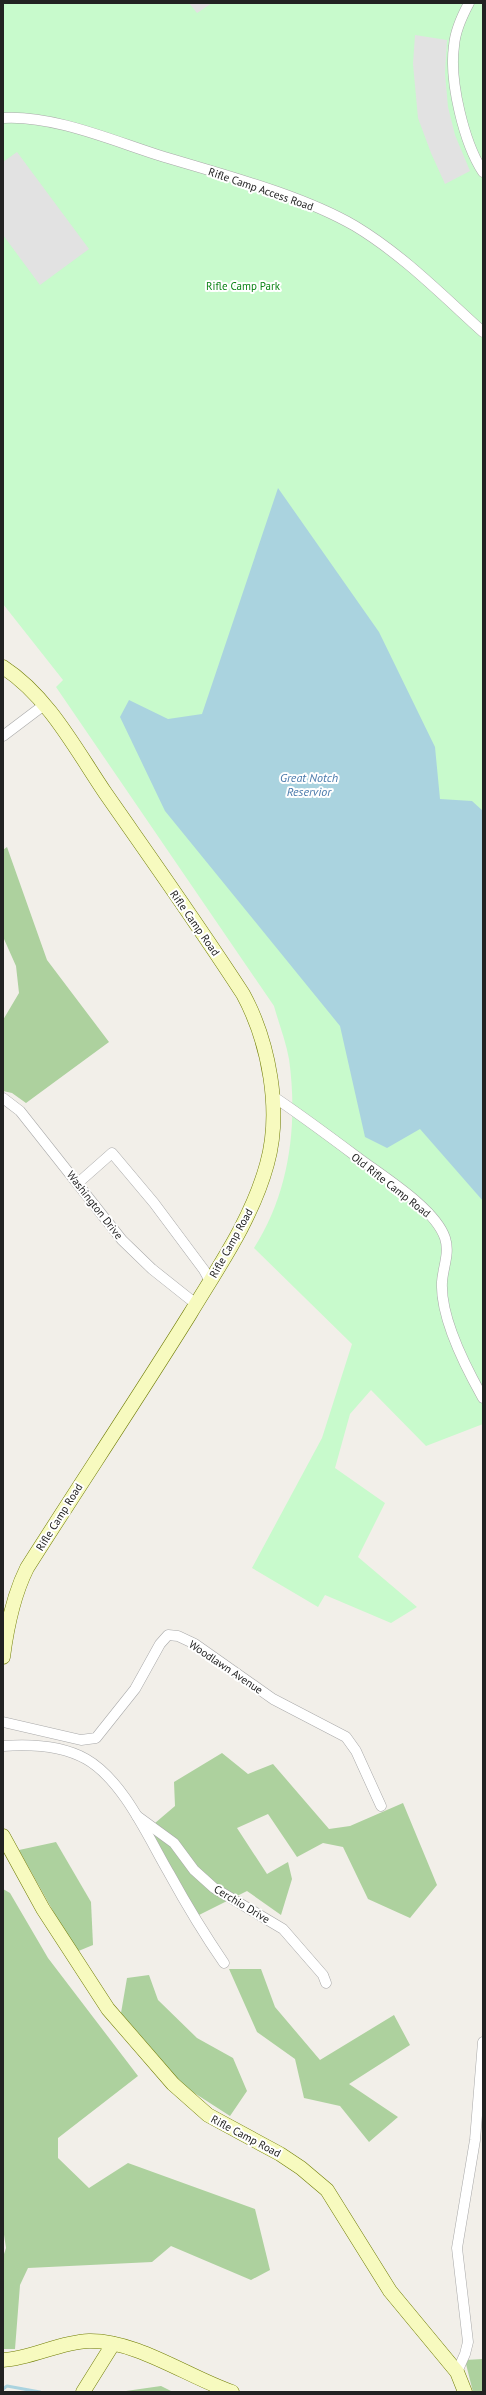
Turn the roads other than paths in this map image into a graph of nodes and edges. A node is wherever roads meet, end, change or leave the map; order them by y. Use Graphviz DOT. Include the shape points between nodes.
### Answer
graph roads {
  1 [pos="468,3"];
  2 [pos="3,118"];
  3 [pos="483,172"];
  4 [pos="483,332"];
  5 [pos="3,667"];
  6 [pos="44,705"];
  7 [pos="3,736"];
  8 [pos="271,1095"];
  9 [pos="3,1098"];
  10 [pos="78,1183"];
  11 [pos="210,1281"];
  12 [pos="196,1304"];
  13 [pos="483,1398"];
  14 [pos="3,1657"];
  15 [pos="3,1722"];
  16 [pos="53,1734"];
  17 [pos="3,1746"];
  18 [pos="52,1747"];
  19 [pos="381,1806"];
  20 [pos="134,1813"];
  21 [pos="3,1836"];
  22 [pos="224,1963"];
  23 [pos="326,1983"];
  24 [pos="483,2042"];
  25 [pos="113,2344"];
  26 [pos="3,2360"];
  27 [pos="456,2372"];
  28 [pos="83,2392"];
  29 [pos="232,2392"];
  30 [pos="465,2392"];
  1 -- 3 [label="street" via="454,46 457,100 466,136"];
  2 -- 4 [label="street, Rifle Camp Access Road" via="39,120 79,130 308,204 354,226 397,254"];
  5 -- 6 [label="street, Rifle Camp Road"];
  6 -- 7 [label="street"];
  6 -- 8 [label="street, Rifle Camp Road" via="140,839 243,994 254,1015 264,1046"];
  8 -- 11 [label="street, Rifle Camp Road" via="270,1145 263,1177 241,1230"];
  8 -- 13 [label="street, Old Rifle Camp Road" via="325,1132 397,1187 436,1221 446,1239 442,1283 449,1320 466,1368"];
  9 -- 10 [label="street, Washington Drive" via="20,1111"];
  10 -- 11 [label="street" via="112,1153 154,1203"];
  10 -- 12 [label="street, Washington Drive" via="135,1254"];
  11 -- 12 [label="street, Rifle Camp Road"];
  12 -- 14 [label="street, Rifle Camp Road" via="27,1568 17,1588 6,1631"];
  15 -- 16 [label="street, Woodlawn Avenue"];
  16 -- 18 [label="street"];
  16 -- 19 [label="street, Woodlawn Avenue" via="81,1740 96,1738 135,1689 160,1644 168,1635 178,1636 195,1644 273,1699 346,1737 356,1751"];
  17 -- 18 [label="street, Cerchio Drive"];
  18 -- 20 [label="street, Cerchio Drive" via="85,1758 101,1769"];
  20 -- 22 [label="street, Cerchio Drive" via="200,1928"];
  20 -- 23 [label="street, Cerchio Drive" via="174,1843 194,1870 214,1888 283,1929 323,1975"];
  21 -- 27 [label="street, Rifle Camp Road" via="8,1849 66,1947 108,2008 173,2084 208,2115 280,2154 327,2190 390,2290"];
  24 -- 27 [label="street" via="474,2140 457,2248 468,2342"];
  25 -- 26 [label="street" via="88,2341"];
  25 -- 28 [label="street"];
  25 -- 29 [label="street"];
  27 -- 30 [label="street, Rifle Camp Road"];
}
